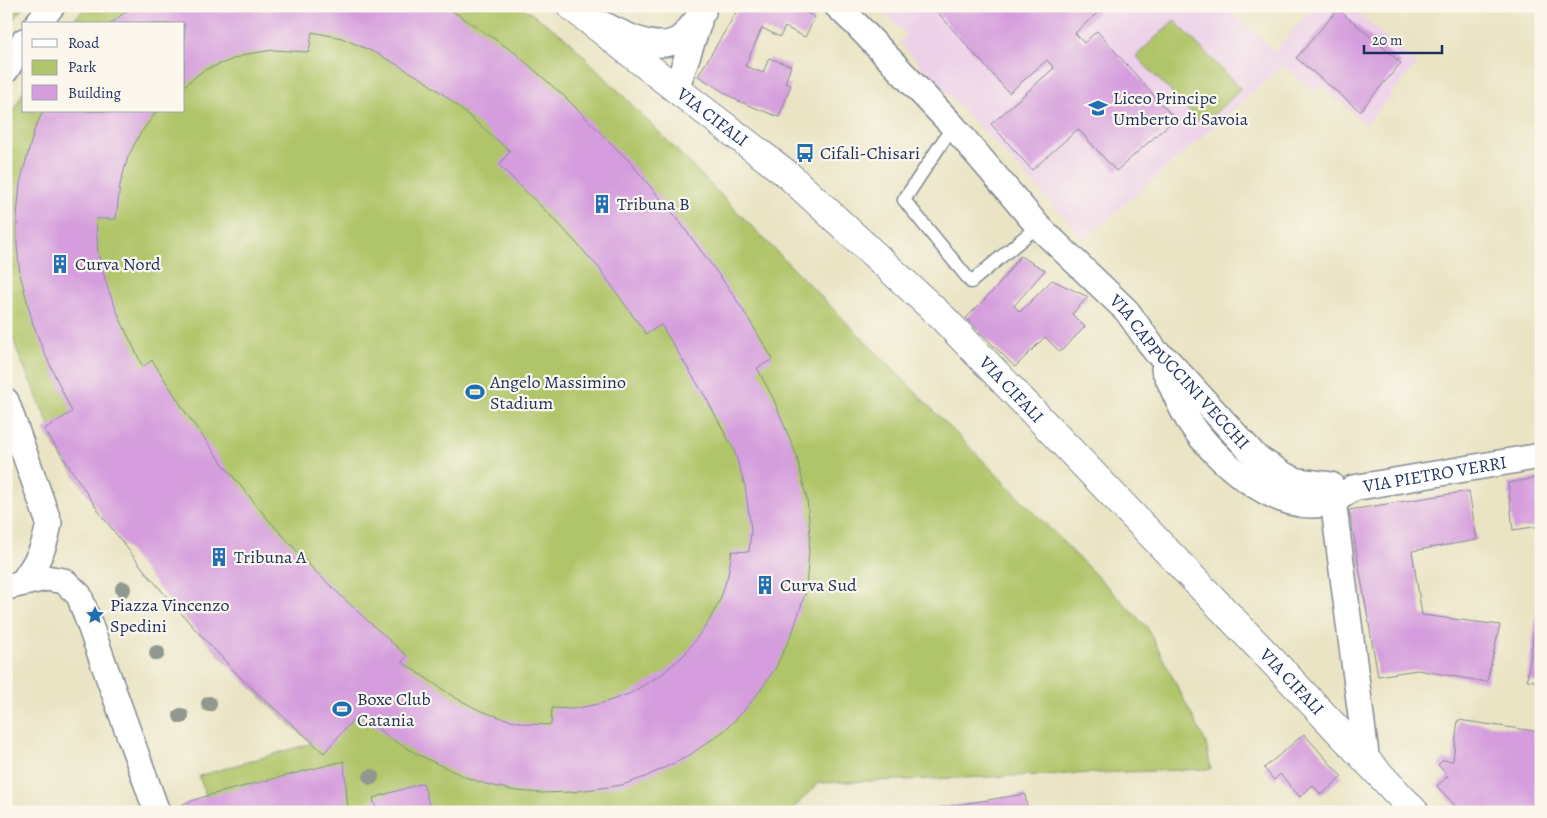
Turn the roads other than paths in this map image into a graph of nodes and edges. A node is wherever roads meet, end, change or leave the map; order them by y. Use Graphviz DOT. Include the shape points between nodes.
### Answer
graph roads {
  1 [pos="52,6"];
  2 [pos="837,6"];
  3 [pos="704,9"];
  4 [pos="580,12"];
  5 [pos="39,22"];
  6 [pos="22,44"];
  7 [pos="6,70"];
  8 [pos="676,89"];
  9 [pos="953,126"];
  10 [pos="1038,226"];
  11 [pos="6,401"];
  12 [pos="1541,456"];
  13 [pos="1334,501"];
  14 [pos="14,585"];
  15 [pos="1367,762"];
  16 [pos="157,812"];
  17 [pos="1415,812"];
  1 -- 5 [label="street"];
  2 -- 9 [label="street, VIA CAPPUCCINI VECCHI"];
  3 -- 4 [label="street" via="683,36 665,44 637,39"];
  3 -- 8 [label="street"];
  4 -- 8 [label="main road, VIA CIFALI"];
  6 -- 7 [label="street"];
  8 -- 15 [label="main road, VIA CIFALI" via="787,174 943,318"];
  9 -- 10 [label="street, VIA CAPPUCCINI VECCHI"];
  9 -- 10 [label="lane" via="904,200 971,282"];
  10 -- 13 [label="street, VIA CAPPUCCINI VECCHI" via="1127,311 1156,352 1189,420 1215,452 1269,494 1291,503 1322,505"];
  11 -- 14 [label="street" via="49,523 39,559"];
  12 -- 13 [label="street, VIA PIETRO VERRI" via="1353,488"];
  13 -- 15 [label="street"];
  14 -- 16 [label="street" via="46,578 64,581 79,595"];
  15 -- 17 [label="main road, VIA CIFALI"];
}
